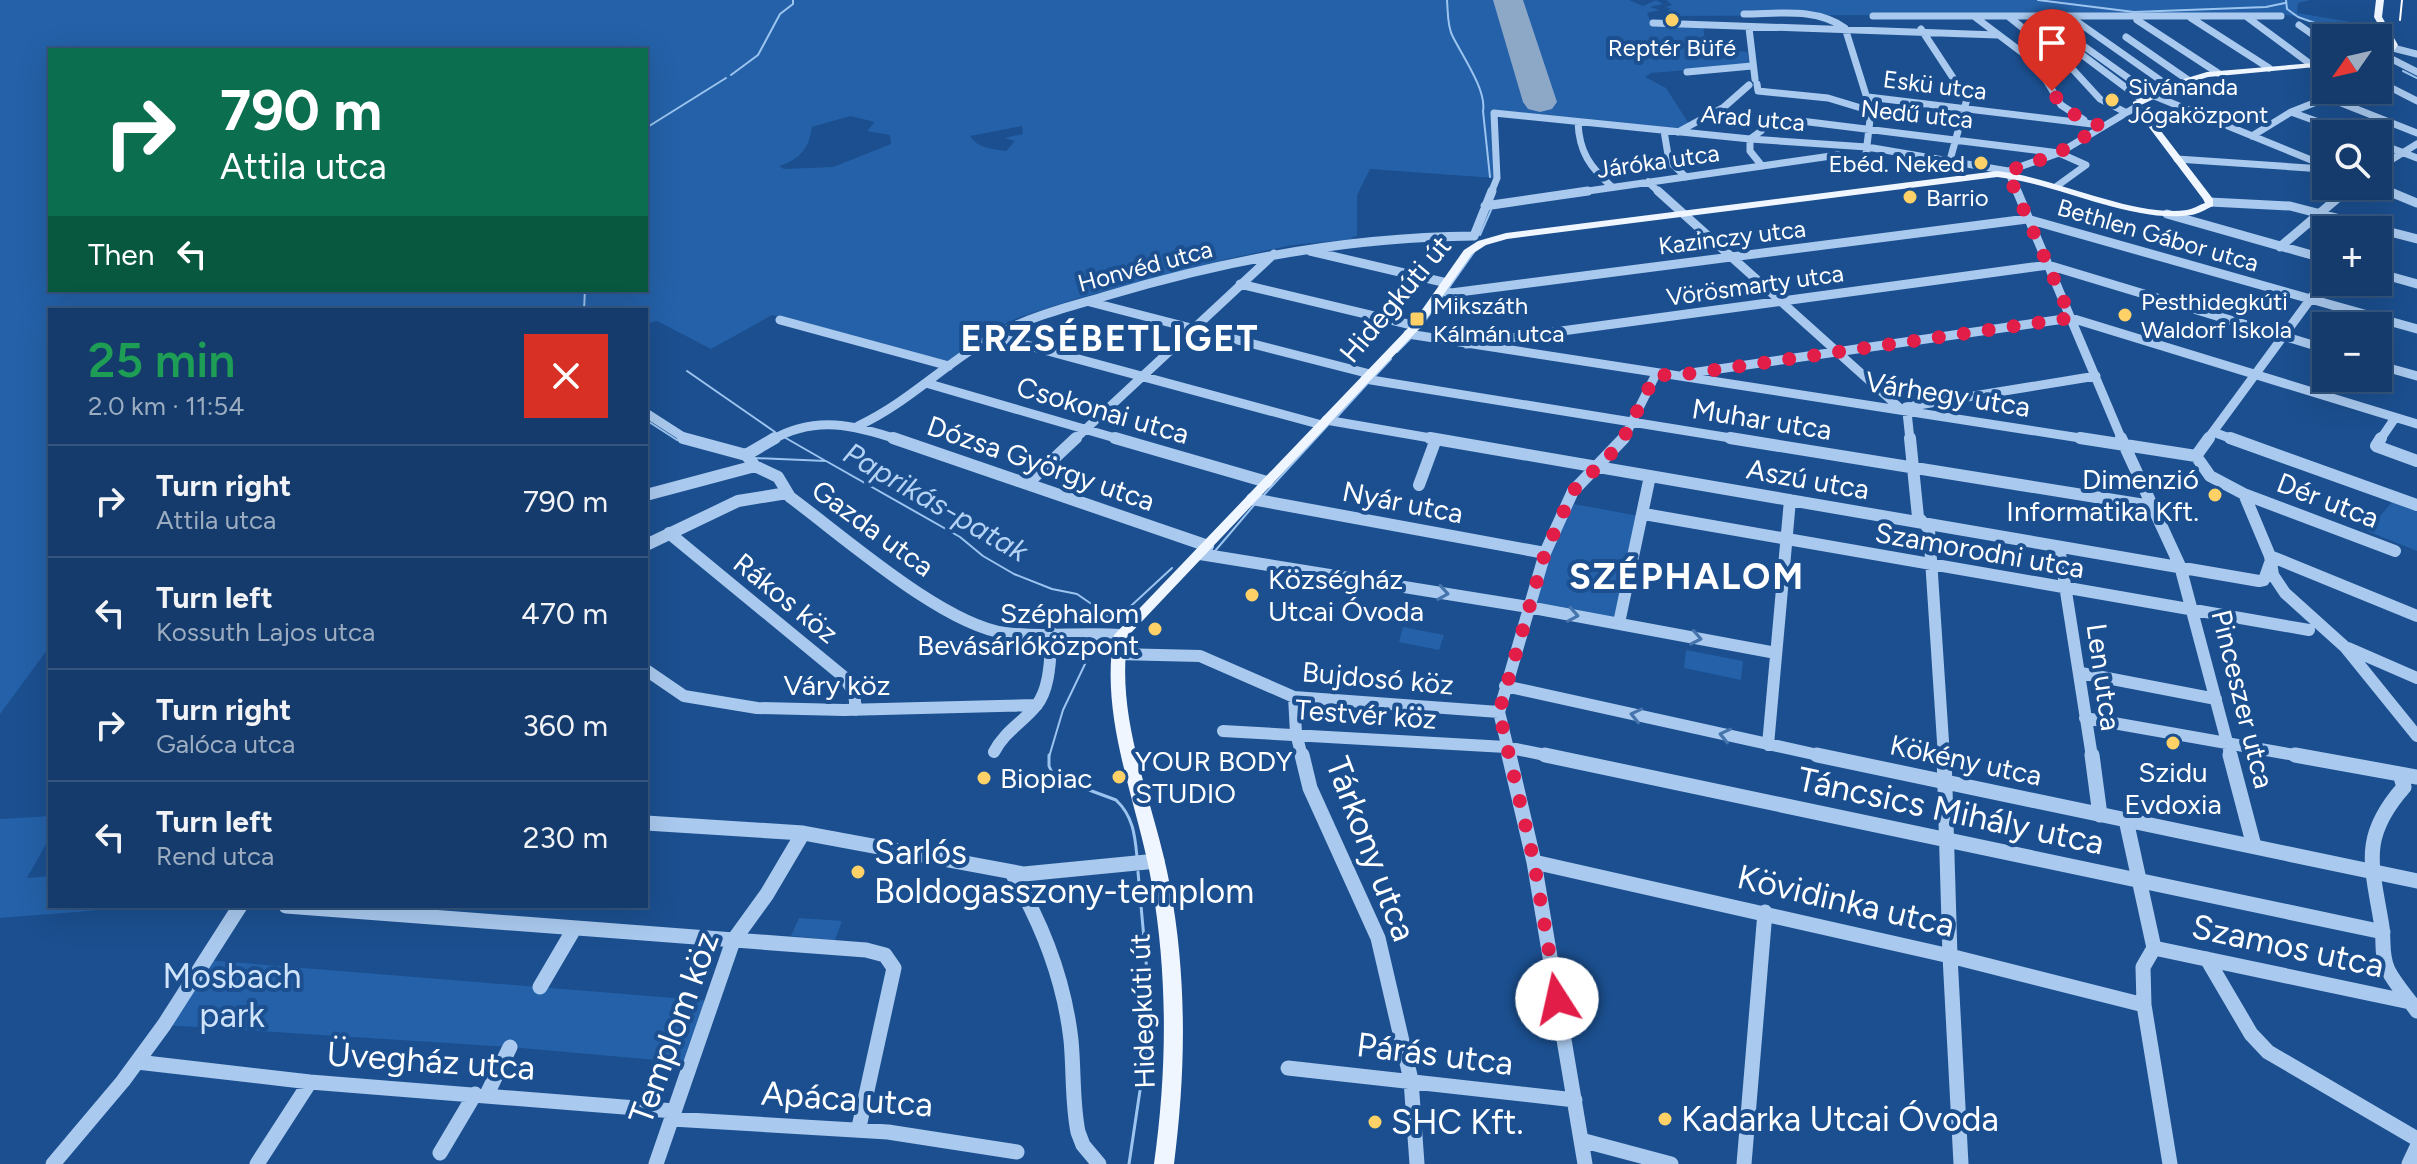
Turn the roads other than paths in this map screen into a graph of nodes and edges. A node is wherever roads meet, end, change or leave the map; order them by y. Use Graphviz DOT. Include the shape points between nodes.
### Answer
graph roads {
  1 [pos="2380,0"];
  2 [pos="1744,14"];
  3 [pos="1873,16"];
  4 [pos="2281,16"];
  5 [pos="1913,17"];
  6 [pos="1975,17"];
  7 [pos="2009,17"];
  8 [pos="2247,17"];
  9 [pos="2072,18"];
  10 [pos="2135,18"];
  11 [pos="2191,18"];
  12 [pos="1653,23"];
  13 [pos="2299,25"];
  14 [pos="2045,27"];
  15 [pos="1749,28"];
  16 [pos="1848,31"];
  17 [pos="1923,33"];
  18 [pos="2067,34"];
  19 [pos="2312,34"];
  20 [pos="1997,35"];
  21 [pos="2126,37"];
  22 [pos="2393,48"];
  23 [pos="2417,54"];
  24 [pos="2392,60"];
  25 [pos="2312,65"];
  26 [pos="1752,66"];
  27 [pos="2312,66"];
  28 [pos="2269,68"];
  29 [pos="1687,72"];
  30 [pos="2417,72"];
  31 [pos="2218,73"];
  32 [pos="2188,80"];
  33 [pos="1754,83"];
  34 [pos="2170,87"];
  35 [pos="2392,88"];
  36 [pos="2152,95"];
  37 [pos="1868,97"];
  38 [pos="2417,101"];
  39 [pos="2139,103"];
  40 [pos="2312,103"];
  41 [pos="2344,104"];
  42 [pos="1966,109"];
  43 [pos="1871,111"];
  44 [pos="2125,112"];
  45 [pos="2291,112"];
  46 [pos="2313,120"];
  47 [pos="1578,122"];
  48 [pos="1692,124"];
  49 [pos="2092,124"];
  50 [pos="2102,126"];
  51 [pos="1771,127"];
  52 [pos="1870,129"];
  53 [pos="1664,131"];
  54 [pos="1761,131"];
  55 [pos="1678,132"];
  56 [pos="2417,133"];
  57 [pos="2252,136"];
  58 [pos="1745,138"];
  59 [pos="1956,138"];
  60 [pos="2417,144"];
  61 [pos="2392,148"];
  62 [pos="1867,150"];
  63 [pos="2402,152"];
  64 [pos="2059,153"];
  65 [pos="1838,155"];
  66 [pos="2417,158"];
  67 [pos="2180,159"];
  68 [pos="2392,159"];
  69 [pos="1950,160"];
  70 [pos="2312,161"];
  71 [pos="1762,166"];
  72 [pos="2312,166"];
  73 [pos="2008,173"];
  74 [pos="1686,177"];
  75 [pos="1648,182"];
  76 [pos="2057,186"];
  77 [pos="1612,187"];
  78 [pos="2392,193"];
  79 [pos="2335,200"];
  80 [pos="2210,202"];
  81 [pos="2417,203"];
  82 [pos="1485,206"];
  83 [pos="2319,213"];
  84 [pos="2167,214"];
  85 [pos="1683,215"];
  86 [pos="2027,219"];
  87 [pos="1478,239"];
  88 [pos="2417,239"];
  89 [pos="2280,247"];
  90 [pos="1303,249"];
  91 [pos="1274,254"];
  92 [pos="2312,255"];
  93 [pos="1731,257"];
  94 [pos="2048,265"];
  95 [pos="2392,277"];
  96 [pos="1240,284"];
  97 [pos="2417,284"];
  98 [pos="1445,289"];
  99 [pos="2312,296"];
  100 [pos="2310,299"];
  101 [pos="1088,301"];
  102 [pos="1780,302"];
  103 [pos="2071,318"];
  104 [pos="780,320"];
  105 [pos="1193,328"];
  106 [pos="2417,329"];
  107 [pos="1413,332"];
  108 [pos="993,336"];
  109 [pos="2281,336"];
  110 [pos="1466,344"];
  111 [pos="2312,345"];
  112 [pos="1836,351"];
  113 [pos="949,366"];
  114 [pos="2392,369"];
  115 [pos="1656,374"];
  116 [pos="2255,375"];
  117 [pos="1142,376"];
  118 [pos="1673,376"];
  119 [pos="2096,376"];
  120 [pos="2417,376"];
  121 [pos="1369,378"];
  122 [pos="926,383"];
  123 [pos="1903,410"];
  124 [pos="648,414"];
  125 [pos="2395,418"];
  126 [pos="1328,422"];
  127 [pos="1632,423"];
  128 [pos="2417,424"];
  129 [pos="858,426"];
  130 [pos="1083,430"];
  131 [pos="2213,432"];
  132 [pos="1436,439"];
  133 [pos="2125,445"];
  134 [pos="2196,456"];
  135 [pos="750,460"];
  136 [pos="2417,461"];
  137 [pos="1600,467"];
  138 [pos="1911,467"];
  139 [pos="1650,476"];
  140 [pos="1267,482"];
  141 [pos="1027,484"];
  142 [pos="1419,485"];
  143 [pos="787,493"];
  144 [pos="648,494"];
  145 [pos="2244,494"];
  146 [pos="1256,500"];
  147 [pos="1790,500"];
  148 [pos="2417,505"];
  149 [pos="2151,506"];
  150 [pos="1644,514"];
  151 [pos="1923,523"];
  152 [pos="669,533"];
  153 [pos="1786,541"];
  154 [pos="648,544"];
  155 [pos="2059,547"];
  156 [pos="1204,550"];
  157 [pos="2395,551"];
  158 [pos="1545,553"];
  159 [pos="2270,560"];
  160 [pos="1932,566"];
  161 [pos="2180,566"];
  162 [pos="2066,589"];
  163 [pos="1528,607"];
  164 [pos="2194,610"];
  165 [pos="2417,616"];
  166 [pos="1619,623"];
  167 [pos="2309,630"];
  168 [pos="1052,633"];
  169 [pos="1121,635"];
  170 [pos="2345,647"];
  171 [pos="1776,653"];
  172 [pos="1117,654"];
  173 [pos="648,671"];
  174 [pos="2081,673"];
  175 [pos="2417,678"];
  176 [pos="1505,686"];
  177 [pos="1294,697"];
  178 [pos="2216,699"];
  179 [pos="1037,705"];
  180 [pos="856,710"];
  181 [pos="1499,712"];
  182 [pos="2085,718"];
  183 [pos="1223,731"];
  184 [pos="1296,733"];
  185 [pos="2417,736"];
  186 [pos="2230,744"];
  187 [pos="1768,745"];
  188 [pos="1506,747"];
  189 [pos="994,752"];
  190 [pos="2400,774"];
  191 [pos="2417,777"];
  192 [pos="1946,782"];
  193 [pos="2100,815"];
  194 [pos="2126,820"];
  195 [pos="648,823"];
  196 [pos="803,833"];
  197 [pos="1947,841"];
  198 [pos="2254,846"];
  199 [pos="1152,862"];
  200 [pos="1534,862"];
  201 [pos="2372,871"];
  202 [pos="1012,873"];
  203 [pos="2417,881"];
  204 [pos="2138,882"];
  205 [pos="239,908"];
  206 [pos="311,908"];
  207 [pos="1765,912"];
  208 [pos="574,929"];
  209 [pos="2383,932"];
  210 [pos="733,941"];
  211 [pos="2154,948"];
  212 [pos="1950,956"];
  213 [pos="2207,959"];
  214 [pos="540,987"];
  215 [pos="2144,1005"];
  216 [pos="2414,1007"];
  217 [pos="510,1047"];
  218 [pos="137,1062"];
  219 [pos="1288,1068"];
  220 [pos="1411,1080"];
  221 [pos="310,1082"];
  222 [pos="481,1094"];
  223 [pos="1575,1100"];
  224 [pos="673,1115"];
  225 [pos="859,1127"];
  226 [pos="2417,1139"];
  227 [pos="1581,1140"];
  228 [pos="2417,1147"];
  229 [pos="1017,1152"];
  230 [pos="440,1153"];
  231 [pos="1093,1161"];
  232 [pos="53,1164"];
  233 [pos="257,1164"];
  234 [pos="656,1164"];
  235 [pos="1164,1164"];
  236 [pos="1417,1164"];
  237 [pos="1585,1164"];
  238 [pos="1671,1164"];
  239 [pos="1744,1164"];
  240 [pos="1961,1164"];
  241 [pos="2170,1164"];
  242 [pos="2409,1164"];
  1 -- 22 [label="main road" via="2378,17"];
  2 -- 16 [label="street" via="1817,16 1835,20"];
  3 -- 5 [label="street"];
  4 -- 8 [label="street"];
  5 -- 6 [label="street"];
  5 -- 17 [label="street"];
  6 -- 7 [label="street"];
  6 -- 20 [label="street"];
  7 -- 9 [label="street"];
  7 -- 44 [label="street" via="2066,62 2100,99"];
  8 -- 11 [label="street"];
  8 -- 25 [label="street"];
  9 -- 10 [label="street"];
  9 -- 34 [label="street"];
  10 -- 11 [label="street"];
  10 -- 31 [label="street"];
  11 -- 28 [label="street"];
  12 -- 15 [label="street"];
  13 -- 19 [label="street"];
  14 -- 39 [label="street"];
  15 -- 16 [label="street"];
  15 -- 26 [label="street"];
  16 -- 17 [label="street"];
  16 -- 37 [label="street"];
  17 -- 20 [label="street"];
  17 -- 42 [label="street" via="1967,99"];
  18 -- 36 [label="street"];
  20 -- 49 [label="street" via="2036,63 2061,105"];
  21 -- 32 [label="street"];
  22 -- 23 [label="street"];
  24 -- 30 [label="street"];
  26 -- 29 [label="street"];
  26 -- 33 [label="street"];
  27 -- 28 [label="main road"];
  28 -- 31 [label="main road"];
  31 -- 32 [label="main road"];
  32 -- 34 [label="main road"];
  33 -- 43 [label="street" via="1758,91 1828,98"];
  33 -- 48 [label="street"];
  34 -- 36 [label="main road"];
  35 -- 38 [label="street"];
  36 -- 39 [label="main road"];
  36 -- 57 [label="street"];
  37 -- 42 [label="street, Eskü utca"];
  37 -- 43 [label="street"];
  39 -- 44 [label="street"];
  39 -- 67 [label="main road"];
  40 -- 45 [label="street"];
  41 -- 56 [label="street"];
  42 -- 49 [label="street, Eskü utca"];
  42 -- 59 [label="street"];
  43 -- 52 [label="street"];
  44 -- 50 [label="street"];
  45 -- 46 [label="street"];
  45 -- 57 [label="street"];
  47 -- 53 [label="street, Arad utca"];
  47 -- 77 [label="street" via="1578,147 1584,159"];
  47 -- 82 [label="street, Arad utca" via="1494,113 1497,178"];
  48 -- 55 [label="street"];
  48 -- 58 [label="street"];
  49 -- 50 [label="street, Eskü utca"];
  50 -- 64 [label="street"];
  51 -- 52 [label="street, Nedű utca" via="1790,120"];
  52 -- 59 [label="street, Nedű utca"];
  52 -- 62 [label="street"];
  53 -- 55 [label="street, Arad utca"];
  53 -- 74 [label="street" via="1669,161"];
  54 -- 58 [label="street"];
  55 -- 58 [label="street, Arad utca"];
  57 -- 70 [label="street"];
  58 -- 62 [label="street, Arad utca"];
  58 -- 71 [label="street"];
  59 -- 64 [label="street, Nedű utca"];
  59 -- 69 [label="street"];
  60 -- 63 [label="street"];
  61 -- 63 [label="street"];
  62 -- 69 [label="street, Arad utca"];
  63 -- 66 [label="street"];
  63 -- 68 [label="street"];
  64 -- 73 [label="street"];
  64 -- 76 [label="street" via="2086,167"];
  65 -- 71 [label="street, Járóka utca"];
  67 -- 72 [label="street"];
  67 -- 80 [label="main road"];
  69 -- 73 [label="street, Arad utca"];
  71 -- 74 [label="street, Járóka utca"];
  73 -- 76 [label="main road, Hidegkúti út"];
  73 -- 85 [label="main road, Hidegkúti út"];
  73 -- 86 [label="street, Pinceszer utca"];
  74 -- 75 [label="street, Járóka utca"];
  75 -- 77 [label="street, Járóka utca"];
  75 -- 85 [label="street"];
  76 -- 84 [label="main road, Hidegkúti út"];
  77 -- 82 [label="street, Járóka utca"];
  78 -- 81 [label="street"];
  79 -- 83 [label="street"];
  80 -- 83 [label="street" via="2280,205"];
  80 -- 84 [label="main road, Hidegkúti út" via="2195,212"];
  82 -- 87 [label="street"];
  83 -- 88 [label="street"];
  83 -- 89 [label="street"];
  84 -- 89 [label="street"];
  85 -- 87 [label="main road, Hidegkúti út"];
  85 -- 93 [label="street"];
  86 -- 93 [label="street, Kazinczy utca"];
  86 -- 94 [label="street, Pinceszer utca"];
  86 -- 100 [label="street, Bethlen Gábor utca"];
  87 -- 90 [label="street, Honvéd utca" via="1377,238"];
  87 -- 98 [label="main road, Hidegkúti út"];
  89 -- 92 [label="street"];
  90 -- 91 [label="street, Honvéd utca"];
  90 -- 98 [label="street"];
  91 -- 96 [label="street"];
  91 -- 101 [label="street, Honvéd utca" via="1166,277"];
  93 -- 98 [label="street, Kazinczy utca"];
  93 -- 102 [label="street"];
  94 -- 102 [label="street, Vörösmarty utca"];
  94 -- 103 [label="street, Pinceszer utca"];
  94 -- 109 [label="street"];
  95 -- 97 [label="street"];
  96 -- 105 [label="street"];
  96 -- 107 [label="street"];
  98 -- 107 [label="main road, Hidegkúti út"];
  99 -- 100 [label="street"];
  100 -- 106 [label="street, Bethlen Gábor utca"];
  100 -- 109 [label="street"];
  101 -- 105 [label="street, Muhar utca"];
  101 -- 108 [label="street, Honvéd utca"];
  102 -- 110 [label="street, Vörösmarty utca"];
  102 -- 112 [label="street"];
  103 -- 112 [label="street"];
  103 -- 116 [label="street"];
  103 -- 119 [label="street, Pinceszer utca"];
  104 -- 113 [label="street"];
  105 -- 117 [label="street"];
  105 -- 121 [label="street, Muhar utca"];
  107 -- 110 [label="street, Várhegy utca"];
  107 -- 121 [label="main road, Hidegkúti út"];
  108 -- 113 [label="street, Honvéd utca"];
  108 -- 117 [label="street, Aszú utca"];
  109 -- 111 [label="street"];
  109 -- 116 [label="street"];
  110 -- 115 [label="street, Várhegy utca"];
  112 -- 118 [label="street"];
  112 -- 123 [label="street"];
  113 -- 122 [label="street, Honvéd utca"];
  114 -- 120 [label="street"];
  115 -- 118 [label="street, Várhegy utca"];
  115 -- 127 [label="street"];
  116 -- 125 [label="street"];
  116 -- 131 [label="street"];
  117 -- 126 [label="street, Aszú utca"];
  117 -- 130 [label="street"];
  118 -- 123 [label="street, Várhegy utca"];
  119 -- 123 [label="street"];
  119 -- 133 [label="street, Pinceszer utca"];
  121 -- 126 [label="main road, Hidegkúti út"];
  121 -- 127 [label="street, Muhar utca"];
  122 -- 129 [label="street, Honvéd utca" via="887,414"];
  122 -- 130 [label="street, Csokonai utca"];
  123 -- 133 [label="street, Várhegy utca"];
  123 -- 138 [label="street"];
  124 -- 135 [label="street, Gazda utca" via="684,439"];
  125 -- 128 [label="street"];
  125 -- 136 [label="street" via="2376,446"];
  126 -- 132 [label="street, Aszú utca"];
  126 -- 140 [label="main road, Hidegkúti út"];
  127 -- 137 [label="street"];
  127 -- 138 [label="street, Muhar utca"];
  129 -- 135 [label="street, Dózsa György utca" via="816,422 783,433"];
  129 -- 141 [label="street, Dózsa György utca"];
  130 -- 140 [label="street, Csokonai utca"];
  130 -- 141 [label="street"];
  131 -- 134 [label="street"];
  131 -- 148 [label="street"];
  132 -- 137 [label="street, Aszú utca"];
  132 -- 142 [label="street"];
  133 -- 134 [label="street, Várhegy utca"];
  133 -- 149 [label="street, Pinceszer utca"];
  134 -- 145 [label="street, Dér utca" via="2210,476"];
  135 -- 143 [label="street, Gazda utca" via="778,477"];
  135 -- 144 [label="street, Dózsa György utca"];
  137 -- 139 [label="street, Aszú utca"];
  137 -- 158 [label="street" via="1573,491"];
  138 -- 149 [label="street, Muhar utca"];
  138 -- 151 [label="street"];
  139 -- 147 [label="street, Aszú utca"];
  139 -- 150 [label="street"];
  140 -- 146 [label="main road, Hidegkúti út"];
  141 -- 156 [label="street, Dózsa György utca"];
  143 -- 152 [label="street" via="746,498"];
  143 -- 168 [label="street, Gazda utca" via="960,619 990,630"];
  145 -- 157 [label="street, Dér utca"];
  145 -- 159 [label="street"];
  146 -- 156 [label="main road, Hidegkúti út"];
  146 -- 158 [label="street, Nyár utca"];
  147 -- 151 [label="street, Aszú utca"];
  147 -- 153 [label="street"];
  149 -- 161 [label="street, Pinceszer utca"];
  150 -- 153 [label="street, Szamorodni utca"];
  150 -- 166 [label="street"];
  151 -- 155 [label="street, Aszú utca"];
  151 -- 160 [label="street" via="1929,529"];
  152 -- 154 [label="street"];
  152 -- 180 [label="street, Rákos köz" via="844,677"];
  153 -- 160 [label="street, Szamorodni utca"];
  153 -- 171 [label="street"];
  155 -- 161 [label="street, Aszú utca"];
  155 -- 162 [label="street, Len utca"];
  156 -- 163 [label="street, Dózsa György utca, one-way"];
  156 -- 169 [label="main road, Hidegkúti út"];
  158 -- 163 [label="street"];
  159 -- 161 [label="street, Aszú utca" via="2259,581"];
  159 -- 165 [label="street"];
  159 -- 170 [label="street" via="2285,593"];
  160 -- 162 [label="street, Szamorodni utca"];
  160 -- 192 [label="street"];
  161 -- 164 [label="street, Pinceszer utca"];
  162 -- 164 [label="street, Szamorodni utca"];
  162 -- 174 [label="street, Len utca"];
  163 -- 166 [label="street, Dózsa György utca, one-way"];
  163 -- 176 [label="street"];
  164 -- 167 [label="street, Szamorodni utca"];
  164 -- 178 [label="street, Pinceszer utca"];
  166 -- 171 [label="street, Dózsa György utca, one-way"];
  168 -- 169 [label="street, Gazda utca"];
  168 -- 179 [label="street"];
  169 -- 172 [label="main road, Hidegkúti út"];
  170 -- 175 [label="street"];
  170 -- 185 [label="street"];
  171 -- 187 [label="street"];
  172 -- 177 [label="street, Bujdosó köz" via="1200,656"];
  172 -- 199 [label="main road, Hidegkúti út" via="1120,709"];
  173 -- 180 [label="street, Váry köz" via="684,696 718,704"];
  174 -- 178 [label="street"];
  174 -- 182 [label="street, Len utca"];
  176 -- 181 [label="street"];
  187 -- 176 [label="street, Kökény utca, one-way"];
  177 -- 181 [label="street, Bujdosó köz"];
  177 -- 184 [label="street, Tárkony utca"];
  178 -- 186 [label="street, Pinceszer utca"];
  179 -- 180 [label="street, Váry köz"];
  179 -- 189 [label="street" via="1001,738"];
  181 -- 188 [label="street"];
  182 -- 186 [label="street"];
  182 -- 193 [label="street, Len utca"];
  183 -- 184 [label="street, Testvér köz"];
  184 -- 188 [label="street, Testvér köz"];
  184 -- 220 [label="street, Tárkony utca" via="1310,788 1378,938"];
  186 -- 190 [label="street"];
  186 -- 198 [label="street, Pinceszer utca"];
  187 -- 192 [label="street, Kökény utca"];
  188 -- 197 [label="street, Táncsics Mihály utca"];
  188 -- 200 [label="street"];
  190 -- 191 [label="street"];
  190 -- 201 [label="street" via="2404,787 2374,831"];
  192 -- 193 [label="street, Kökény utca"];
  192 -- 197 [label="street"];
  193 -- 194 [label="street, Kökény utca"];
  194 -- 198 [label="street, Kökény utca"];
  194 -- 204 [label="street"];
  195 -- 196 [label="street"];
  196 -- 202 [label="street"];
  196 -- 210 [label="street, Templom köz"];
  197 -- 204 [label="street, Táncsics Mihály utca"];
  197 -- 212 [label="street"];
  198 -- 201 [label="street, Kökény utca"];
  199 -- 202 [label="street"];
  199 -- 235 [label="main road, Hidegkúti út" via="1169,940 1175,1057"];
  200 -- 207 [label="street, Kövidinka utca"];
  200 -- 223 [label="street"];
  201 -- 203 [label="street, Kökény utca"];
  201 -- 209 [label="street"];
  202 -- 231 [label="street" via="1053,951 1068,1016 1074,1117"];
  204 -- 209 [label="street, Táncsics Mihály utca"];
  204 -- 211 [label="street"];
  205 -- 218 [label="street"];
  206 -- 208 [label="street"];
  207 -- 212 [label="street, Kövidinka utca"];
  207 -- 239 [label="street"];
  208 -- 210 [label="street"];
  208 -- 214 [label="street"];
  209 -- 216 [label="street" via="2388,970"];
  210 -- 224 [label="street, Templom köz"];
  210 -- 225 [label="street" via="866,950 892,961"];
  211 -- 213 [label="street, Szamos utca"];
  211 -- 215 [label="street" via="2143,967"];
  212 -- 215 [label="street, Kövidinka utca"];
  212 -- 240 [label="street"];
  213 -- 216 [label="street, Szamos utca"];
  213 -- 226 [label="street" via="2251,1034 2268,1052"];
  215 -- 241 [label="street"];
  217 -- 222 [label="street"];
  218 -- 221 [label="street, Üvegház utca"];
  218 -- 232 [label="street"];
  219 -- 220 [label="street, Párás utca"];
  220 -- 223 [label="street, Párás utca"];
  220 -- 236 [label="street, Tárkony utca"];
  221 -- 222 [label="street, Üvegház utca"];
  221 -- 233 [label="street"];
  222 -- 224 [label="street, Üvegház utca"];
  222 -- 230 [label="street"];
  223 -- 227 [label="street"];
  224 -- 225 [label="street, Apáca utca"];
  224 -- 234 [label="street, Templom köz"];
  225 -- 229 [label="street, Apáca utca"];
  227 -- 237 [label="street"];
  227 -- 238 [label="street"];
  228 -- 242 [label="street"];
}
